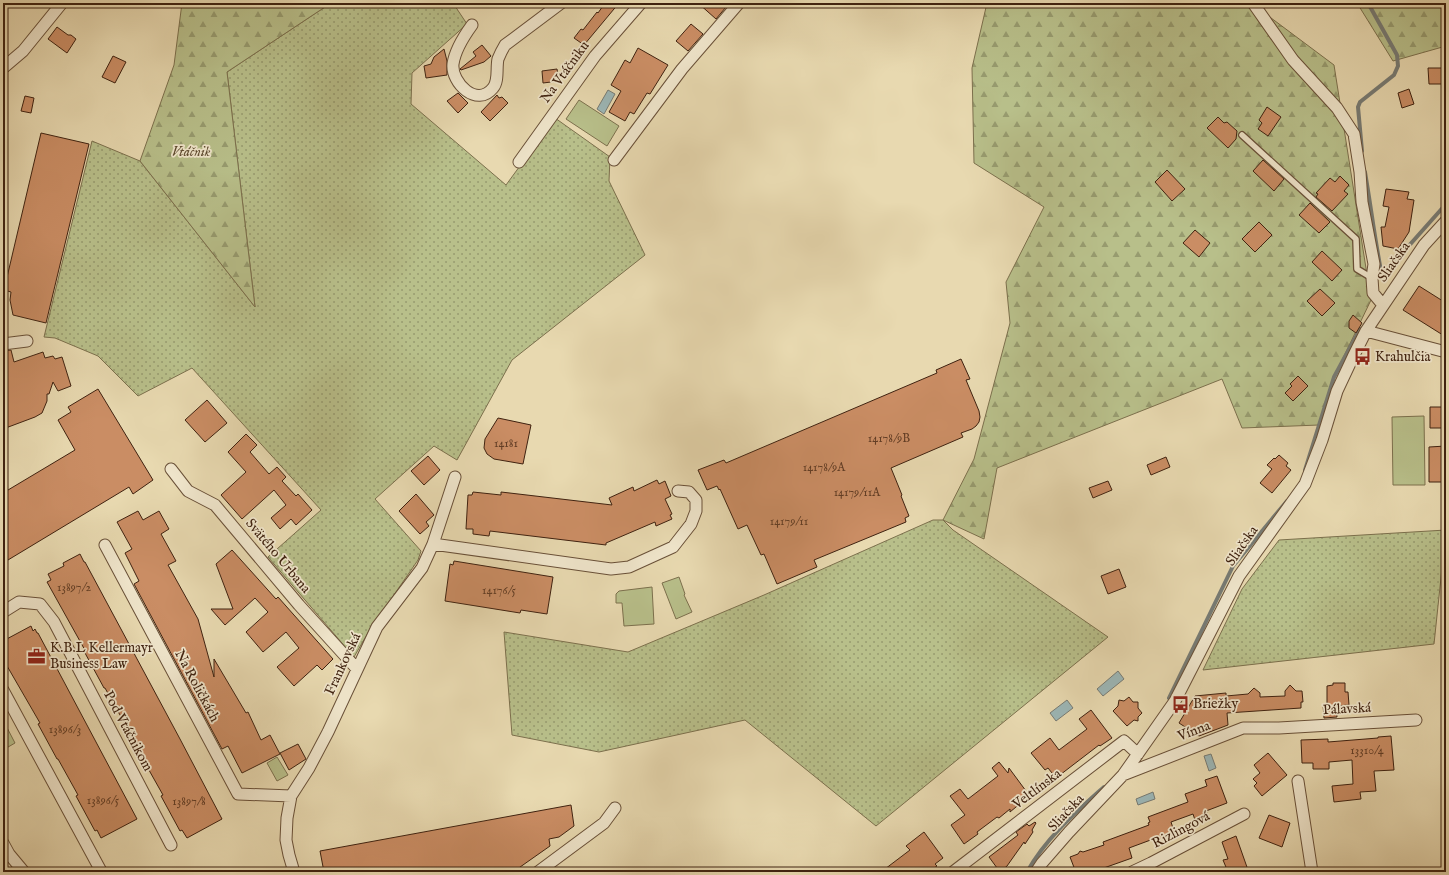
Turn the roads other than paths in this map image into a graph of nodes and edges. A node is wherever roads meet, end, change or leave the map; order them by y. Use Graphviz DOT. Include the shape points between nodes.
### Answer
graph roads {
  1 [pos="62,3"];
  2 [pos="561,3"];
  3 [pos="641,3"];
  4 [pos="739,3"];
  5 [pos="1253,3"];
  6 [pos="472,25"];
  7 [pos="3,68"];
  8 [pos="1242,135"];
  9 [pos="614,160"];
  10 [pos="519,162"];
  11 [pos="1446,221"];
  12 [pos="1372,278"];
  13 [pos="1383,305"];
  14 [pos="1366,331"];
  15 [pos="27,342"];
  16 [pos="3,344"];
  17 [pos="1446,352"];
  18 [pos="171,469"];
  19 [pos="455,477"];
  20 [pos="678,491"];
  21 [pos="434,544"];
  22 [pos="105,545"];
  23 [pos="3,612"];
  24 [pos="357,669"];
  25 [pos="3,690"];
  26 [pos="1416,720"];
  27 [pos="1279,728"];
  28 [pos="1138,754"];
  29 [pos="1123,775"];
  30 [pos="1298,781"];
  31 [pos="292,796"];
  32 [pos="616,808"];
  33 [pos="1244,814"];
  34 [pos="3,843"];
  35 [pos="171,845"];
  36 [pos="101,871"];
  37 [pos="24,872"];
  38 [pos="294,872"];
  39 [pos="538,872"];
  40 [pos="953,872"];
  41 [pos="1036,872"];
  42 [pos="1132,872"];
  43 [pos="1312,872"];
  1 -- 7 [label="street" via="23,51"];
  2 -- 6 [label="street" via="505,45 498,59 496,84 487,94 479,95 466,91 456,79 454,71 454,58"];
  3 -- 10 [label="street, Na Vtáčniku" via="595,56"];
  4 -- 9 [label="street" via="686,64"];
  5 -- 12 [label="street" via="1293,60 1337,108 1354,134 1362,202 1374,264"];
  8 -- 12 [label="lane" via="1356,239 1357,269"];
  11 -- 13 [label="street, Sliačska" via="1424,245"];
  12 -- 13 [label="street" via="1373,293"];
  13 -- 14 [label="street, Sliačska"];
  14 -- 17 [label="street"];
  14 -- 28 [label="street, Sliačska" via="1337,391 1305,484 1239,576 1175,700"];
  15 -- 16 [label="street"];
  18 -- 24 [label="street, Svätého Urbana" via="188,491 215,505"];
  19 -- 21 [label="street, Frankovská"];
  20 -- 21 [label="street" via="689,492 696,500 696,511 691,524 673,547 629,567 611,569"];
  21 -- 24 [label="street, Frankovská" via="422,568 377,627"];
  22 -- 31 [label="street, Na Roličkách" via="238,794"];
  23 -- 35 [label="street, Pod Vtáčnikom" via="19,602 40,604 54,622"];
  24 -- 31 [label="street, Frankovská" via="309,768"];
  25 -- 36 [label="street"];
  26 -- 27 [label="street, Pálavská"];
  27 -- 29 [label="street, Vínna" via="1243,728"];
  28 -- 29 [label="street, Sliačska"];
  28 -- 40 [label="street, Veltlínska" via="1124,741"];
  29 -- 41 [label="street, Sliačska" via="1069,832"];
  30 -- 43 [label="street"];
  31 -- 38 [label="street, Frankovská" via="286,840"];
  32 -- 39 [label="street" via="604,823"];
  33 -- 42 [label="street, Rizlingová"];
  34 -- 37 [label="street"];
}
